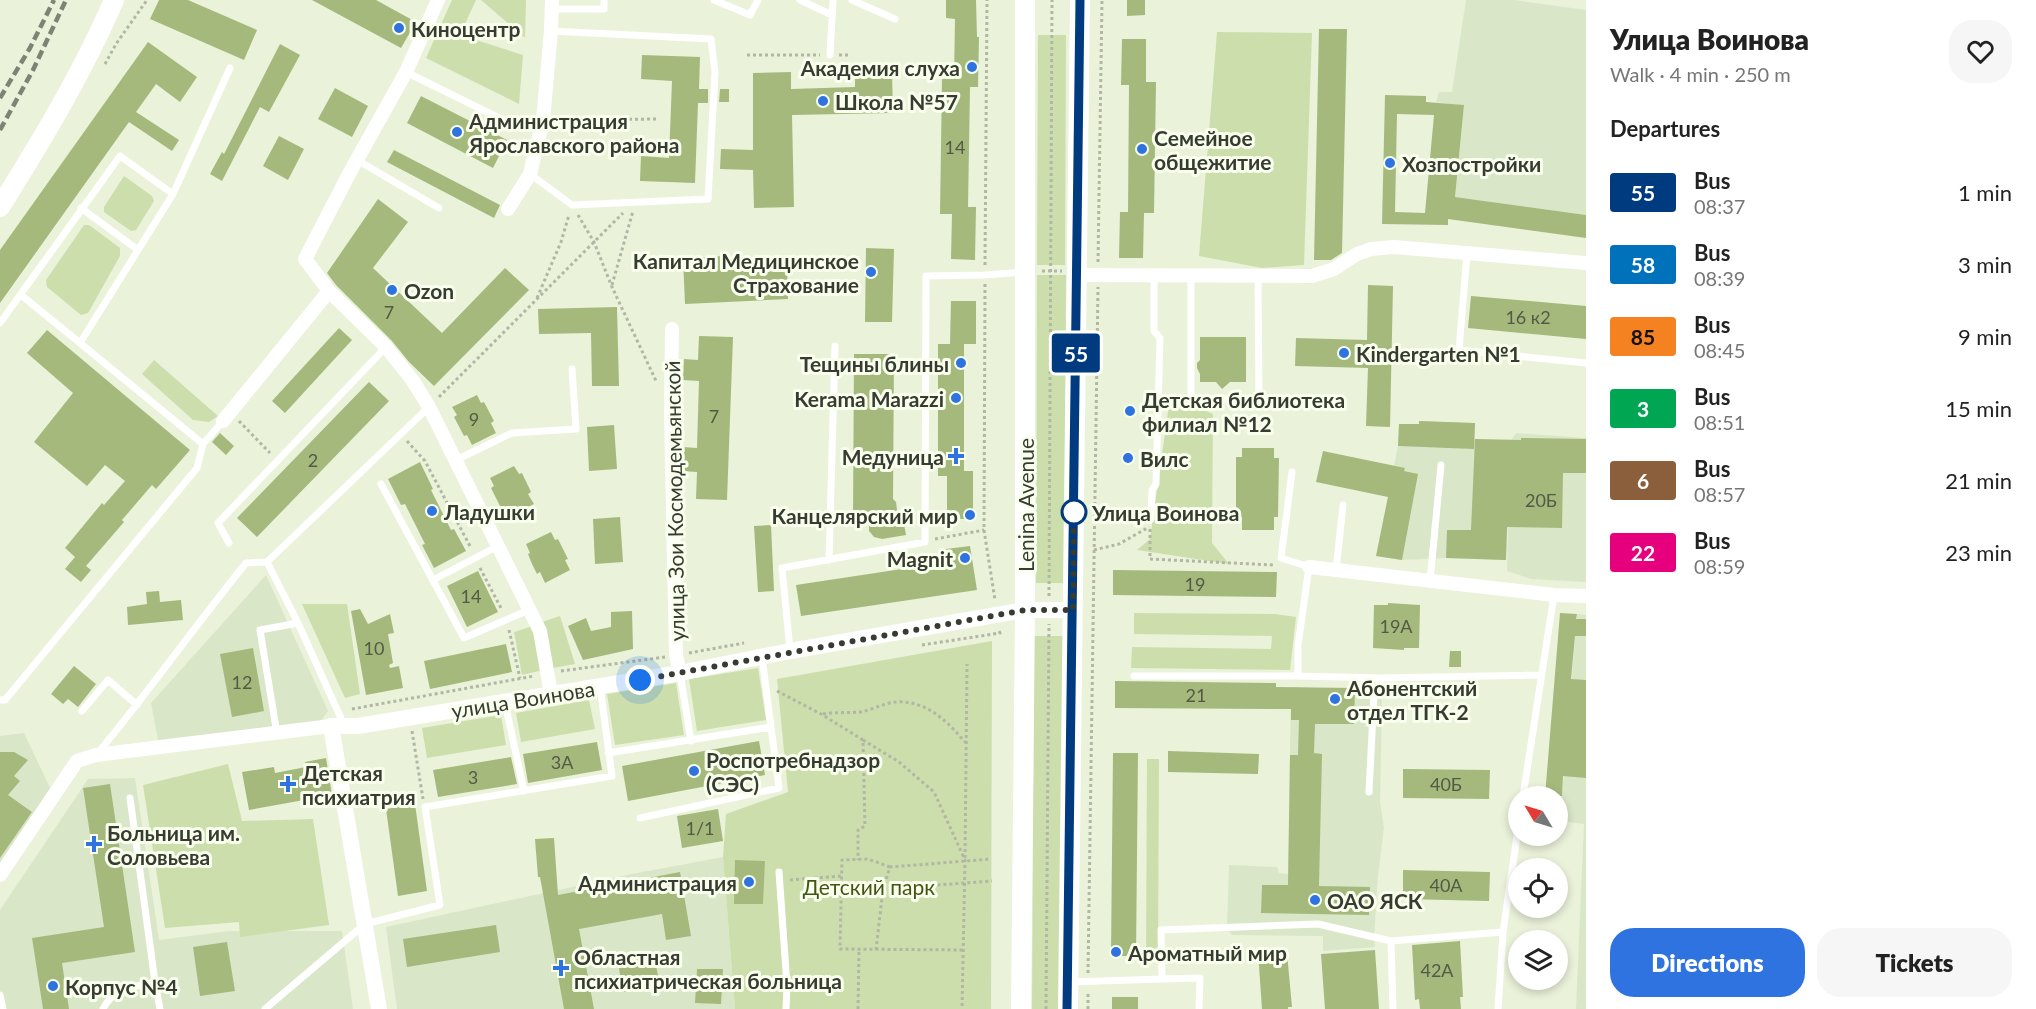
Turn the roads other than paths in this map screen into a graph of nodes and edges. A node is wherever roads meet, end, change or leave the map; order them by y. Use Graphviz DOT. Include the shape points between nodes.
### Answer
graph roads {
  1 [pos="114,0"];
  2 [pos="604,0"];
  3 [pos="714,0"];
  4 [pos="758,0"];
  5 [pos="800,0"];
  6 [pos="833,0"];
  7 [pos="852,0"];
  8 [pos="1024,0"];
  9 [pos="1080,0"];
  10 [pos="436,1"];
  11 [pos="552,4"];
  12 [pos="832,15"];
  13 [pos="895,19"];
  14 [pos="551,31"];
  15 [pos="830,55"];
  16 [pos="230,68"];
  17 [pos="406,72"];
  18 [pos="543,120"];
  19 [pos="357,160"];
  20 [pos="530,174"];
  21 [pos="173,194"];
  22 [pos="0,207"];
  23 [pos="81,208"];
  24 [pos="439,208"];
  25 [pos="508,209"];
  26 [pos="138,250"];
  27 [pos="1467,253"];
  28 [pos="1586,263"];
  29 [pos="1025,272"];
  30 [pos="1076,275"];
  31 [pos="1154,275"];
  32 [pos="1191,275"];
  33 [pos="1258,276"];
  34 [pos="329,291"];
  35 [pos="21,295"];
  36 [pos="0,323"];
  37 [pos="672,329"];
  38 [pos="80,343"];
  39 [pos="836,346"];
  40 [pos="386,347"];
  41 [pos="1586,363"];
  42 [pos="572,369"];
  43 [pos="429,407"];
  44 [pos="227,417"];
  45 [pos="202,444"];
  46 [pos="456,460"];
  47 [pos="1441,465"];
  48 [pos="1292,472"];
  49 [pos="381,484"];
  50 [pos="1343,505"];
  51 [pos="1150,523"];
  52 [pos="229,543"];
  53 [pos="498,546"];
  54 [pos="829,560"];
  55 [pos="267,562"];
  56 [pos="1309,567"];
  57 [pos="1336,570"];
  58 [pos="433,580"];
  59 [pos="1430,581"];
  60 [pos="1554,595"];
  61 [pos="1586,596"];
  62 [pos="530,610"];
  63 [pos="1025,610"];
  64 [pos="1073,610"];
  65 [pos="298,623"];
  66 [pos="790,651"];
  67 [pos="762,657"];
  68 [pos="680,673"];
  69 [pos="1541,675"];
  70 [pos="1134,676"];
  71 [pos="1298,676"];
  72 [pos="1382,678"];
  73 [pos="600,686"];
  74 [pos="551,694"];
  75 [pos="0,700"];
  76 [pos="505,702"];
  77 [pos="137,705"];
  78 [pos="82,711"];
  79 [pos="338,726"];
  80 [pos="771,727"];
  81 [pos="277,734"];
  82 [pos="691,741"];
  83 [pos="608,753"];
  84 [pos="96,755"];
  85 [pos="1524,786"];
  86 [pos="524,791"];
  87 [pos="1369,792"];
  88 [pos="130,798"];
  89 [pos="640,818"];
  90 [pos="1516,846"];
  91 [pos="0,875"];
  92 [pos="779,876"];
  93 [pos="365,924"];
  94 [pos="1503,932"];
  95 [pos="1391,941"];
  96 [pos="1162,979"];
  97 [pos="155,982"];
  98 [pos="1068,982"];
  99 [pos="0,995"];
  100 [pos="3,1009"];
  101 [pos="103,1009"];
  102 [pos="160,1009"];
  103 [pos="265,1009"];
  104 [pos="379,1009"];
  105 [pos="786,1009"];
  106 [pos="1021,1009"];
  107 [pos="1068,1009"];
  108 [pos="1199,1009"];
  109 [pos="1393,1009"];
  110 [pos="1498,1009"];
  1 -- 22 [label="main road" via="41,141"];
  2 -- 11 [label="lane" via="604,9"];
  3 -- 4 [label="lane" via="750,15"];
  5 -- 12 [label="lane"];
  6 -- 12 [label="lane"];
  7 -- 13 [label="lane"];
  8 -- 29 [label="main road, Lenina Avenue"];
  9 -- 30 [label="main road"];
  10 -- 17 [label="street"];
  11 -- 14 [label="street"];
  12 -- 15 [label="lane"];
  14 -- 18 [label="street"];
  14 -- 20 [label="lane" via="711,39 715,72 708,199 572,205"];
  16 -- 21 [label="lane"];
  17 -- 18 [label="lane" via="503,120"];
  17 -- 19 [label="street"];
  18 -- 20 [label="street"];
  19 -- 24 [label="lane"];
  19 -- 34 [label="street" via="305,259"];
  20 -- 25 [label="street"];
  21 -- 23 [label="lane" via="120,156"];
  21 -- 26 [label="lane"];
  23 -- 26 [label="lane"];
  23 -- 35 [label="lane"];
  26 -- 38 [label="lane"];
  27 -- 28 [label="street"];
  27 -- 33 [label="street" via="1371,249 1312,276"];
  27 -- 41 [label="lane" via="1458,350"];
  29 -- 54 [label="lane" via="926,276 924,542"];
  29 -- 63 [label="main road, Lenina Avenue"];
  30 -- 31 [label="street"];
  30 -- 64 [label="main road"];
  31 -- 32 [label="street"];
  31 -- 51 [label="lane" via="1154,331 1160,338 1156,484 1152,490"];
  32 -- 33 [label="street"];
  32 -- 33 [label="lane" via="1191,399 1259,399"];
  34 -- 40 [label="street"];
  34 -- 44 [label="street"];
  35 -- 36 [label="lane"];
  35 -- 38 [label="lane"];
  37 -- 68 [label="street, улица Зои Космодемьянской" via="676,655"];
  38 -- 45 [label="lane"];
  39 -- 54 [label="lane"];
  40 -- 43 [label="street"];
  40 -- 52 [label="lane" via="218,523"];
  42 -- 46 [label="lane" via="576,429 512,433"];
  43 -- 46 [label="street"];
  43 -- 55 [label="lane"];
  44 -- 45 [label="lane"];
  45 -- 75 [label="lane" via="197,468 5,700"];
  46 -- 53 [label="street"];
  47 -- 59 [label="lane"];
  48 -- 56 [label="lane" via="1281,558"];
  49 -- 58 [label="lane"];
  50 -- 57 [label="lane"];
  53 -- 58 [label="lane"];
  53 -- 62 [label="street"];
  54 -- 66 [label="lane" via="782,568"];
  55 -- 65 [label="lane"];
  55 -- 77 [label="lane" via="246,563"];
  56 -- 57 [label="street"];
  56 -- 71 [label="lane" via="1298,645"];
  57 -- 59 [label="street"];
  58 -- 62 [label="lane" via="464,638"];
  59 -- 60 [label="street"];
  60 -- 61 [label="street"];
  60 -- 69 [label="lane"];
  62 -- 74 [label="street" via="540,632"];
  63 -- 64 [label="street, улица Воинова"];
  63 -- 66 [label="street, улица Воинова"];
  63 -- 106 [label="main road, Lenina Avenue"];
  64 -- 98 [label="main road"];
  65 -- 79 [label="lane"];
  65 -- 81 [label="lane" via="260,630"];
  66 -- 67 [label="street, улица Воинова"];
  67 -- 68 [label="street, улица Воинова"];
  67 -- 80 [label="lane"];
  68 -- 73 [label="street, улица Воинова"];
  68 -- 82 [label="lane"];
  69 -- 72 [label="lane"];
  69 -- 85 [label="lane"];
  70 -- 71 [label="lane"];
  71 -- 72 [label="lane"];
  72 -- 87 [label="lane" via="1374,694"];
  73 -- 74 [label="street, улица Воинова"];
  73 -- 83 [label="lane"];
  74 -- 76 [label="street, улица Воинова"];
  76 -- 79 [label="street, улица Воинова"];
  76 -- 86 [label="lane"];
  77 -- 78 [label="lane" via="108,681"];
  77 -- 84 [label="lane"];
  79 -- 81 [label="street, улица Воинова"];
  79 -- 93 [label="street"];
  80 -- 82 [label="lane"];
  80 -- 89 [label="lane" via="779,788"];
  81 -- 84 [label="street, улица Воинова"];
  82 -- 83 [label="lane"];
  83 -- 86 [label="lane" via="612,776"];
  84 -- 91 [label="street, улица Воинова" via="77,761"];
  86 -- 93 [label="lane" via="425,807 440,905"];
  88 -- 97 [label="lane"];
  90 -- 94 [label="lane"];
  92 -- 105 [label="lane"];
  93 -- 103 [label="lane"];
  93 -- 104 [label="street"];
  94 -- 95 [label="lane"];
  94 -- 110 [label="lane"];
  95 -- 96 [label="lane" via="1318,924 1161,930"];
  95 -- 109 [label="lane"];
  96 -- 98 [label="lane"];
  96 -- 108 [label="lane" via="1200,978"];
  97 -- 101 [label="lane" via="119,990"];
  97 -- 102 [label="lane"];
  98 -- 107 [label="main road"];
  99 -- 100 [label="lane"];
}
